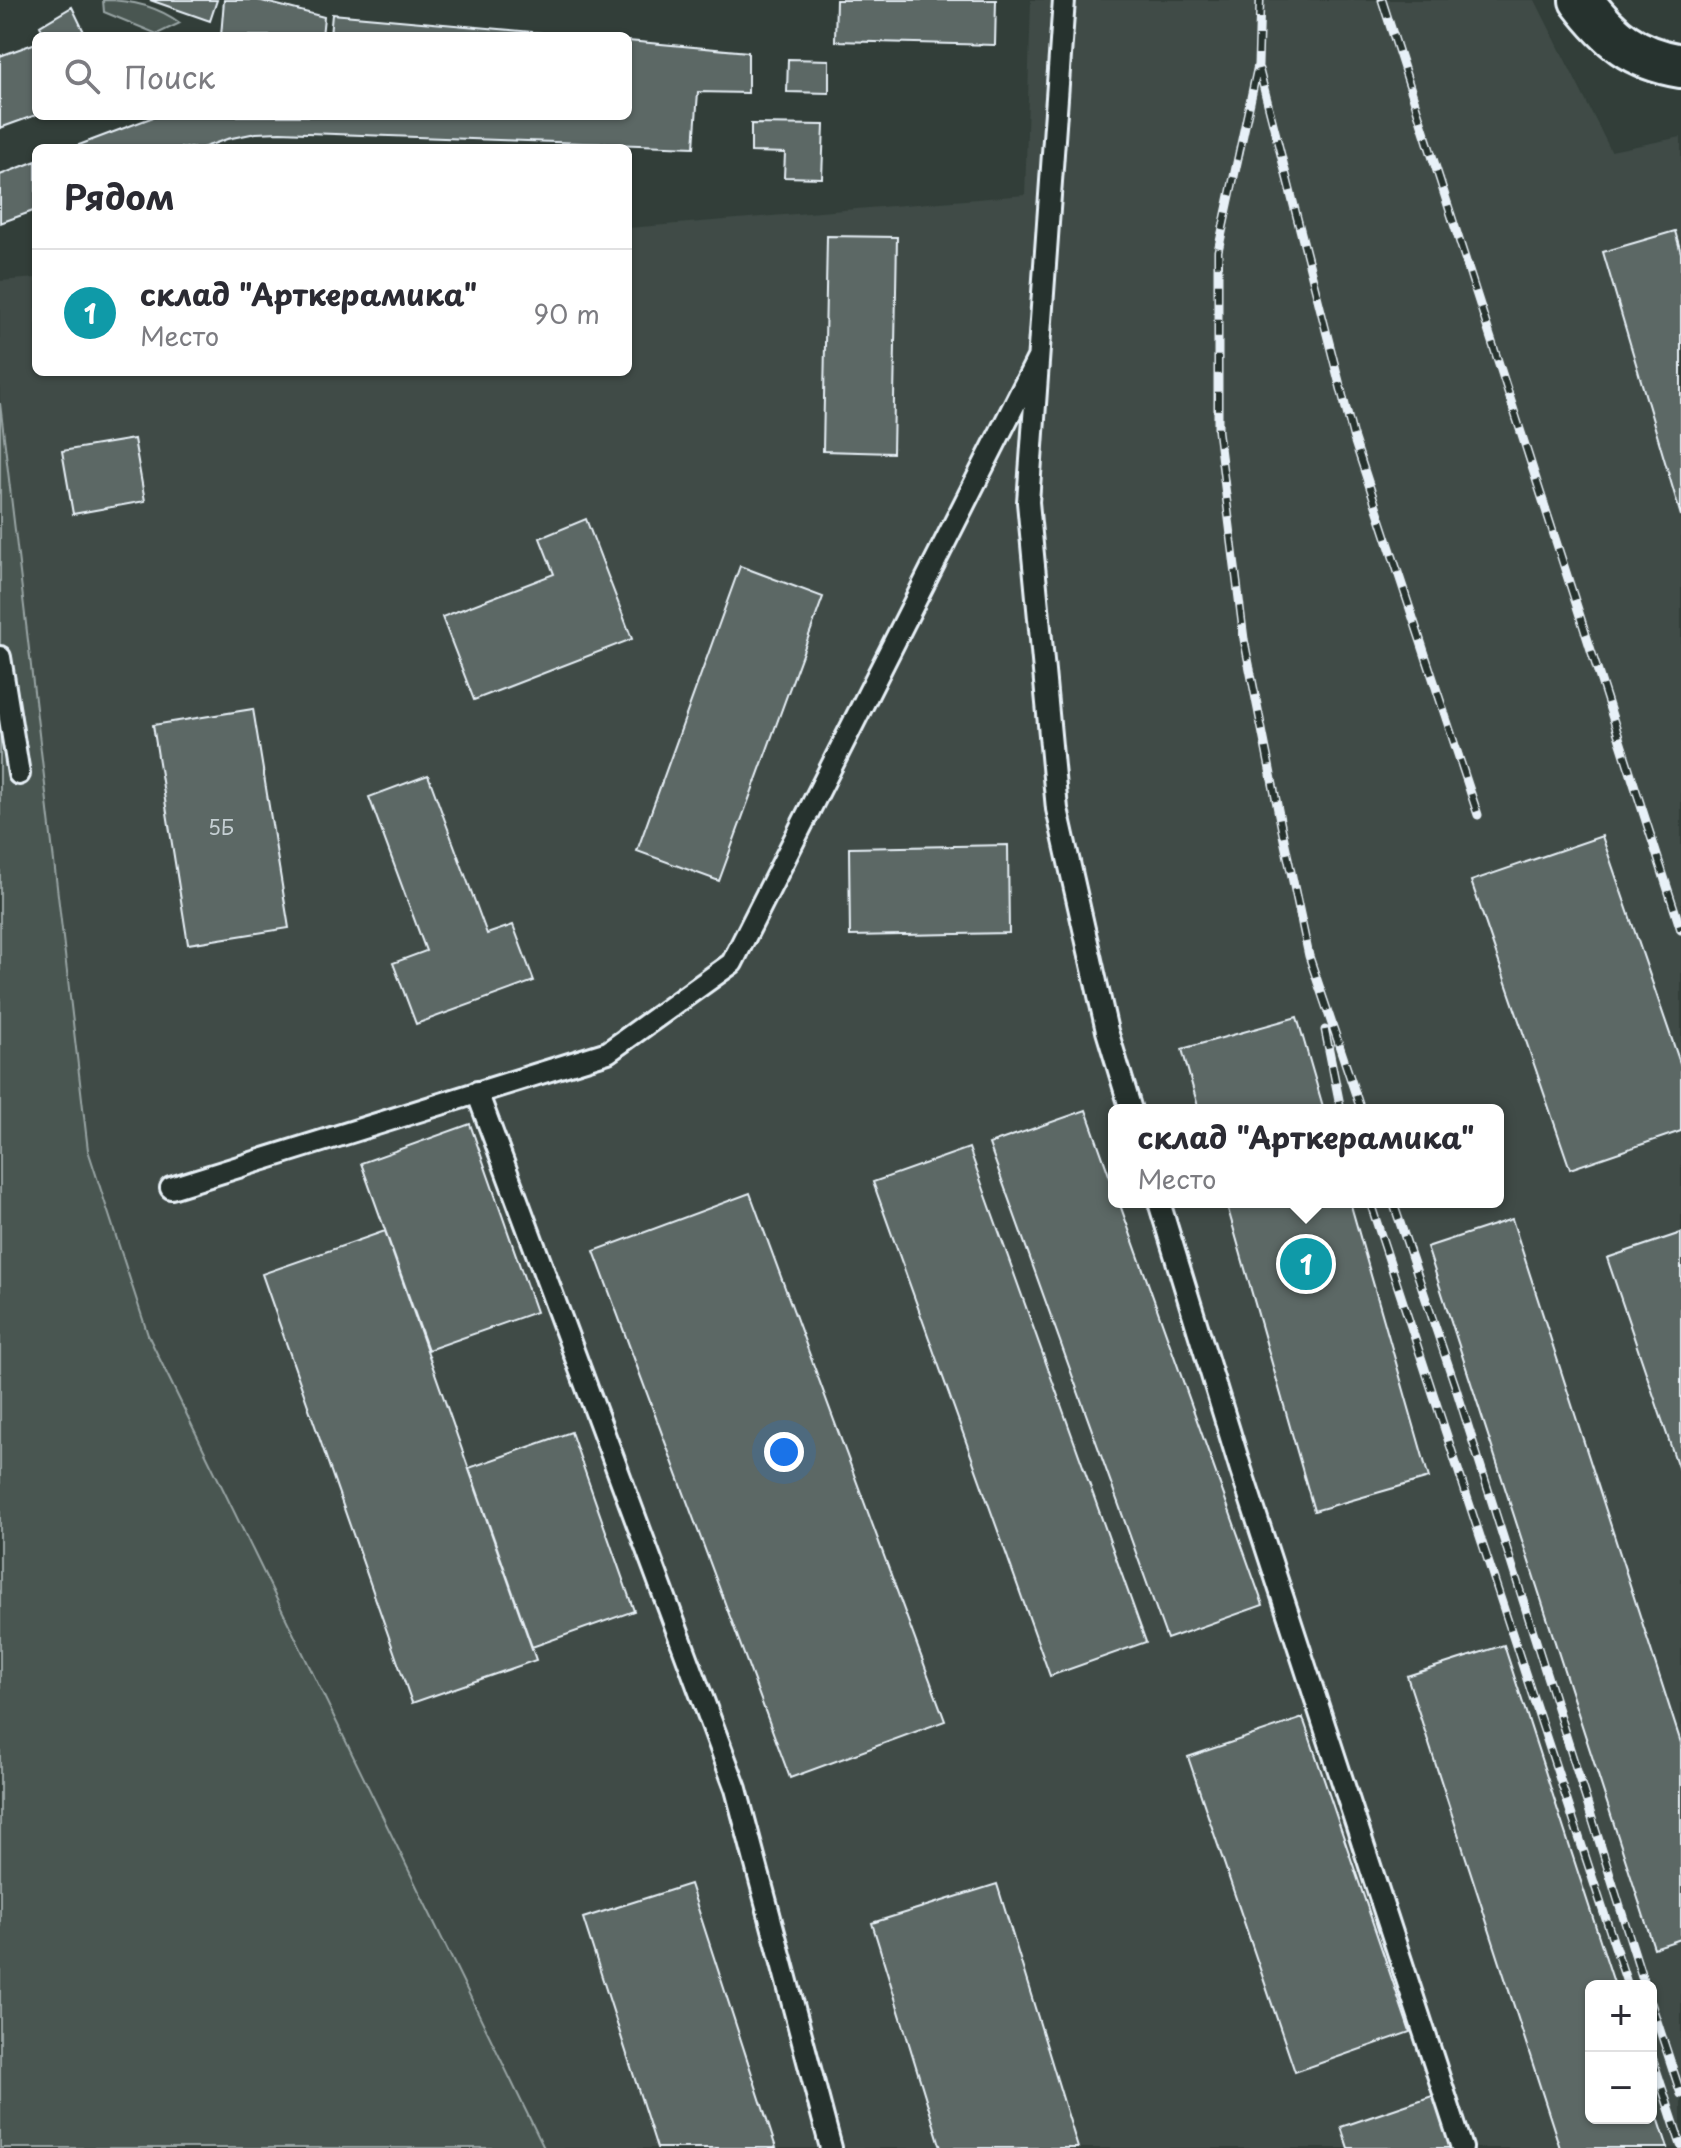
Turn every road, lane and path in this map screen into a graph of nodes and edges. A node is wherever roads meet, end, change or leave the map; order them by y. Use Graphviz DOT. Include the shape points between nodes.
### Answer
graph roads {
  1 [pos="1064,0"];
  2 [pos="1581,0"];
  3 [pos="1681,66"];
  4 [pos="1038,358"];
  5 [pos="0,657"];
  6 [pos="19,774"];
  7 [pos="477,1092"];
  8 [pos="1129,1104"];
  9 [pos="171,1188"];
  10 [pos="1161,1208"];
  11 [pos="831,2148"];
  12 [pos="1462,2148"];
  1 -- 4 [label="lane"];
  2 -- 3 [label="street" via="1604,30 1652,61"];
  4 -- 7 [label="lane" via="732,963 608,1052"];
  4 -- 8 [label="lane" via="1028,502 1057,809 1107,1031"];
  5 -- 6 [label="lane"];
  7 -- 9 [label="lane"];
  7 -- 11 [label="lane" via="736,1789"];
  10 -- 12 [label="lane"];
}
